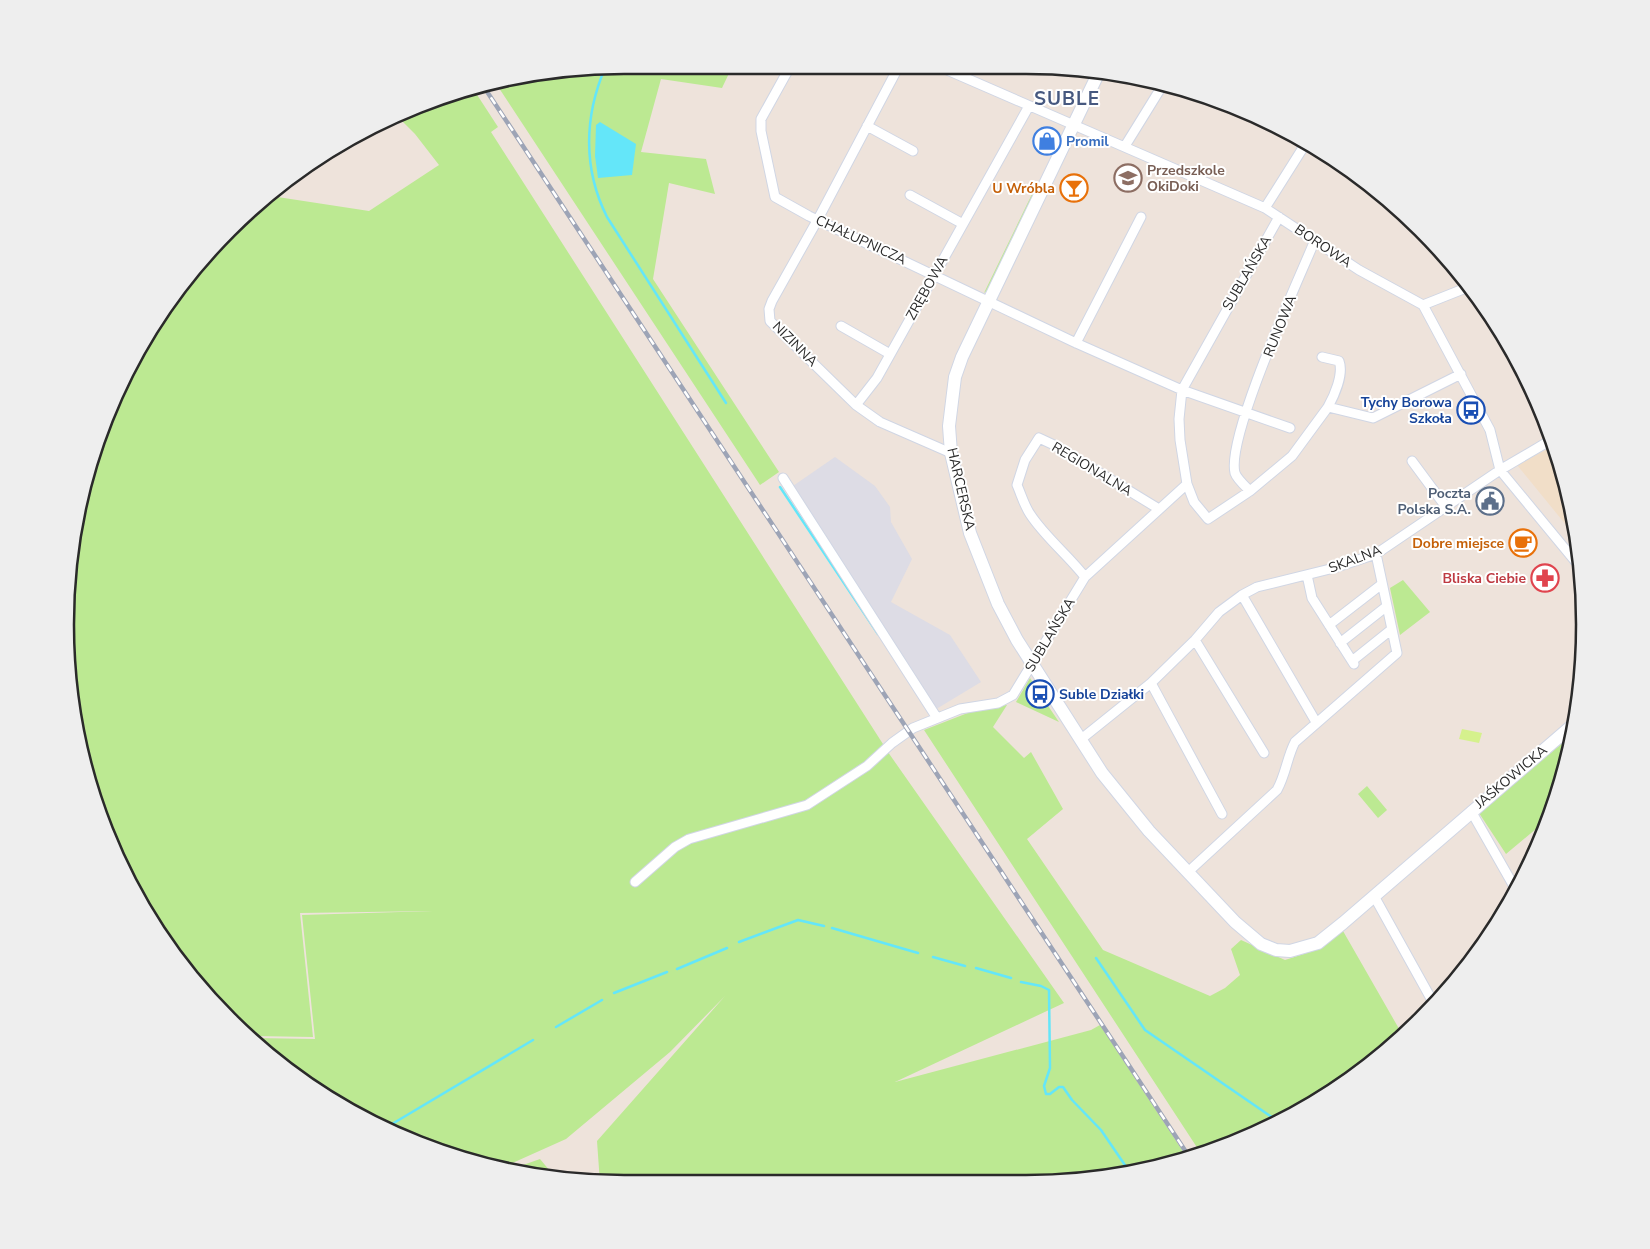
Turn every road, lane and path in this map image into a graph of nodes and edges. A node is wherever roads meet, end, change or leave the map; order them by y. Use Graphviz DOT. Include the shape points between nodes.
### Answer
graph roads {
  1 [pos="786,74"];
  2 [pos="895,74"];
  3 [pos="956,74"];
  4 [pos="1096,78"];
  5 [pos="1159,91"];
  6 [pos="1029,106"];
  7 [pos="1074,124"];
  8 [pos="868,126"];
  9 [pos="1125,146"];
  10 [pos="1302,149"];
  11 [pos="913,151"];
  12 [pos="910,195"];
  13 [pos="1265,208"];
  14 [pos="1141,217"];
  15 [pos="1279,217"];
  16 [pos="818,219"];
  17 [pos="964,224"];
  18 [pos="1315,240"];
  19 [pos="934,275"];
  20 [pos="1462,289"];
  21 [pos="988,301"];
  22 [pos="1423,305"];
  23 [pos="841,326"];
  24 [pos="1076,342"];
  25 [pos="890,354"];
  26 [pos="1322,357"];
  27 [pos="1461,374"];
  28 [pos="1182,390"];
  29 [pos="856,405"];
  30 [pos="1328,407"];
  31 [pos="1246,411"];
  32 [pos="1290,428"];
  33 [pos="1546,443"];
  34 [pos="951,453"];
  35 [pos="1412,460"];
  36 [pos="1500,470"];
  37 [pos="783,478"];
  38 [pos="1187,484"];
  39 [pos="1250,491"];
  40 [pos="1446,507"];
  41 [pos="1160,509"];
  42 [pos="1376,554"];
  43 [pos="1572,558"];
  44 [pos="1304,576"];
  45 [pos="1085,577"];
  46 [pos="1382,584"];
  47 [pos="1242,595"];
  48 [pos="1387,606"];
  49 [pos="1329,625"];
  50 [pos="1392,630"];
  51 [pos="1195,640"];
  52 [pos="1340,643"];
  53 [pos="1032,663"];
  54 [pos="1151,683"];
  55 [pos="938,718"];
  56 [pos="1316,722"];
  57 [pos="1566,731"];
  58 [pos="1080,740"];
  59 [pos="1264,753"];
  60 [pos="1471,811"];
  61 [pos="1222,814"];
  62 [pos="1188,872"];
  63 [pos="635,882"];
  64 [pos="1512,882"];
  65 [pos="1374,896"];
  66 [pos="1431,998"];
  1 -- 16 [label="street, CHAŁUPNICZA" via="761,119 760,131 775,197"];
  2 -- 8 [label="street, NIZINNA"];
  3 -- 6 [label="street, BOROWA"];
  4 -- 7 [label="street, HARCERSKA"];
  5 -- 9 [label="street"];
  6 -- 7 [label="street, BOROWA"];
  6 -- 17 [label="street, ZRĘBOWA"];
  7 -- 9 [label="street, BOROWA"];
  7 -- 21 [label="street, HARCERSKA"];
  8 -- 11 [label="street"];
  8 -- 16 [label="street, NIZINNA"];
  9 -- 13 [label="street, BOROWA"];
  10 -- 13 [label="street"];
  12 -- 17 [label="street"];
  13 -- 15 [label="street, BOROWA"];
  14 -- 24 [label="street"];
  15 -- 18 [label="street, BOROWA"];
  15 -- 28 [label="street, SUBLAŃSKA"];
  16 -- 19 [label="street, CHAŁUPNICZA"];
  16 -- 29 [label="street, NIZINNA" via="772,301 770,321"];
  17 -- 19 [label="street, ZRĘBOWA"];
  18 -- 22 [label="street, BOROWA" via="1359,270"];
  18 -- 31 [label="street, RUNOWA"];
  19 -- 21 [label="street, CHAŁUPNICZA"];
  19 -- 25 [label="street, ZRĘBOWA"];
  20 -- 22 [label="street"];
  21 -- 24 [label="street, CHAŁUPNICZA"];
  21 -- 34 [label="street, HARCERSKA" via="955,377 949,426"];
  22 -- 27 [label="street"];
  23 -- 25 [label="street"];
  24 -- 28 [label="street, CHAŁUPNICZA"];
  25 -- 29 [label="street, ZRĘBOWA"];
  26 -- 30 [label="street" via="1339,361 1341,367"];
  27 -- 30 [label="street" via="1373,418"];
  27 -- 36 [label="street" via="1490,430"];
  28 -- 31 [label="street"];
  28 -- 38 [label="street, SUBLAŃSKA" via="1180,440"];
  29 -- 34 [label="street, NIZINNA" via="880,422"];
  30 -- 39 [label="street" via="1292,456"];
  31 -- 32 [label="street"];
  31 -- 39 [label="street, RUNOWA" via="1235,460 1236,474"];
  33 -- 36 [label="street, SKALNA"];
  34 -- 53 [label="street, HARCERSKA" via="970,533 998,604"];
  35 -- 40 [label="street"];
  36 -- 40 [label="street, SKALNA"];
  36 -- 43 [label="street"];
  37 -- 55 [label="street"];
  38 -- 39 [label="street" via="1194,502 1208,519"];
  38 -- 41 [label="street, SUBLAŃSKA"];
  40 -- 42 [label="street, SKALNA"];
  41 -- 45 [label="street, SUBLAŃSKA"];
  41 -- 45 [label="street, REGIONALNA" via="1039,438 1025,460 1017,485 1028,511 1040,528"];
  42 -- 44 [label="street, SKALNA"];
  42 -- 46 [label="street"];
  44 -- 47 [label="street, SKALNA" via="1257,587"];
  44 -- 49 [label="street" via="1312,598"];
  45 -- 53 [label="street, SUBLAŃSKA"];
  46 -- 48 [label="street"];
  46 -- 49 [label="street"];
  47 -- 51 [label="street, SKALNA" via="1219,612"];
  47 -- 56 [label="street"];
  48 -- 50 [label="street"];
  48 -- 52 [label="street"];
  49 -- 52 [label="street"];
  50 -- 52 [label="street" via="1353,663"];
  50 -- 56 [label="street" via="1397,653"];
  51 -- 54 [label="street, SKALNA"];
  51 -- 59 [label="street"];
  53 -- 55 [label="street, SUBLAŃSKA" via="1013,696 1007,700 960,709"];
  53 -- 58 [label="street, HARCERSKA"];
  54 -- 58 [label="street, SKALNA"];
  54 -- 61 [label="street"];
  55 -- 63 [label="street, SUBLAŃSKA" via="909,731 866,766 807,805 689,839"];
  56 -- 62 [label="street" via="1289,754 1278,790"];
  57 -- 60 [label="street, JAŚKOWICKA"];
  58 -- 62 [label="street, HARCERSKA" via="1149,831"];
  60 -- 64 [label="street, JAŚKOWICKA"];
  60 -- 65 [label="street, JAŚKOWICKA"];
  62 -- 65 [label="street, JAŚKOWICKA" via="1253,940 1276,950 1290,951 1318,943"];
  65 -- 66 [label="street"];
}
